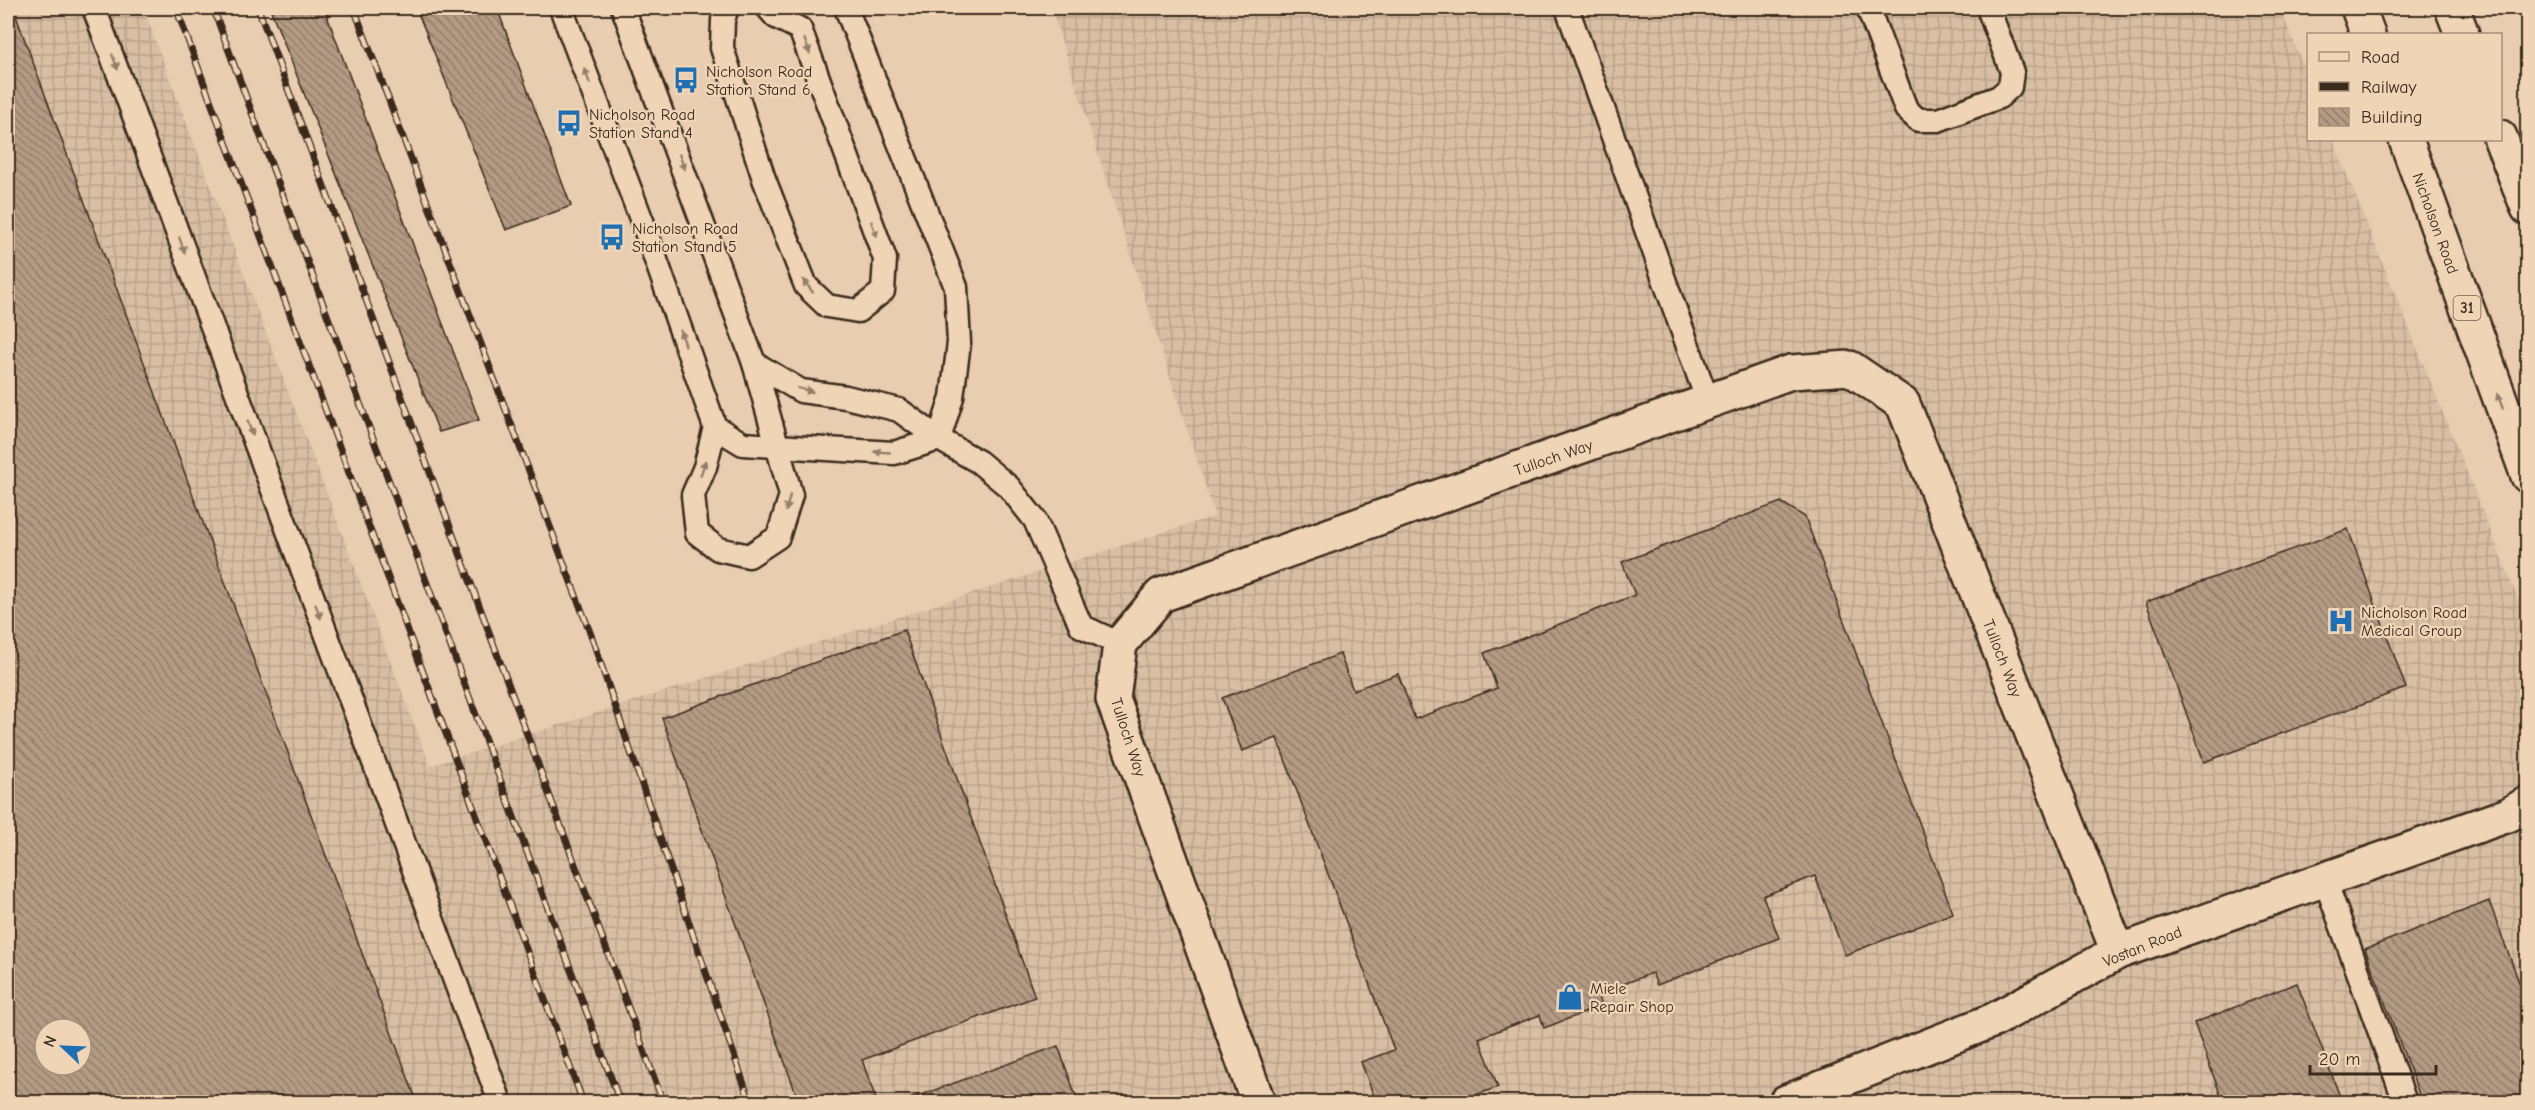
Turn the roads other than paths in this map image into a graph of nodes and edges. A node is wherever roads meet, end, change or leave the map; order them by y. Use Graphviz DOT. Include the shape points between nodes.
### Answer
graph roads {
  1 [pos="94,8"];
  2 [pos="561,8"];
  3 [pos="624,8"];
  4 [pos="768,8"];
  5 [pos="846,8"];
  6 [pos="1567,8"];
  7 [pos="1868,8"];
  8 [pos="1988,8"];
  9 [pos="2358,8"];
  10 [pos="2452,8"];
  11 [pos="729,12"];
  12 [pos="2368,33"];
  13 [pos="2462,33"];
  14 [pos="2406,141"];
  15 [pos="2502,141"];
  16 [pos="2528,208"];
  17 [pos="754,363"];
  18 [pos="1708,402"];
  19 [pos="715,427"];
  20 [pos="939,438"];
  21 [pos="778,446"];
  22 [pos="2528,476"];
  23 [pos="1120,644"];
  24 [pos="2521,811"];
  25 [pos="2325,880"];
  26 [pos="2118,952"];
  27 [pos="500,1102"];
  28 [pos="1258,1102"];
  29 [pos="1786,1102"];
  30 [pos="2405,1102"];
  1 -- 27 [label="lane, one-way"];
  19 -- 2 [label="lane, one-way"];
  3 -- 17 [label="lane, one-way"];
  4 -- 11 [label="lane, one-way" via="801,29 885,259 882,291 858,311 827,306 806,286 764,179 722,48"];
  5 -- 20 [label="lane" via="956,287 959,343 952,397"];
  6 -- 18 [label="lane"];
  7 -- 8 [label="lane" via="1906,109 1918,120 1938,120 1999,97 2010,87 2012,72"];
  9 -- 12 [label="street"];
  10 -- 13 [label="street"];
  22 -- 14 [label="street, Nicholson Road / 31, one-way"];
  15 -- 16 [label="street"];
  17 -- 20 [label="lane, one-way" via="801,390 899,411"];
  17 -- 21 [label="lane"];
  18 -- 23 [label="street, Tulloch Way" via="1161,595"];
  18 -- 26 [label="street, Tulloch Way" via="1791,372 1850,368 1903,404"];
  19 -- 21 [label="lane" via="743,444"];
  21 -- 19 [label="lane, one-way" via="790,495 778,537 749,556 718,549 697,533 693,495"];
  20 -- 21 [label="lane, one-way" via="894,453"];
  20 -- 23 [label="lane" via="979,462 1009,487 1035,520 1081,626"];
  23 -- 28 [label="street, Tulloch Way" via="1113,699"];
  24 -- 25 [label="street, Vostan Road"];
  25 -- 26 [label="street, Vostan Road"];
  25 -- 30 [label="lane"];
  26 -- 29 [label="street, Vostan Road" via="1994,1020"];
}
